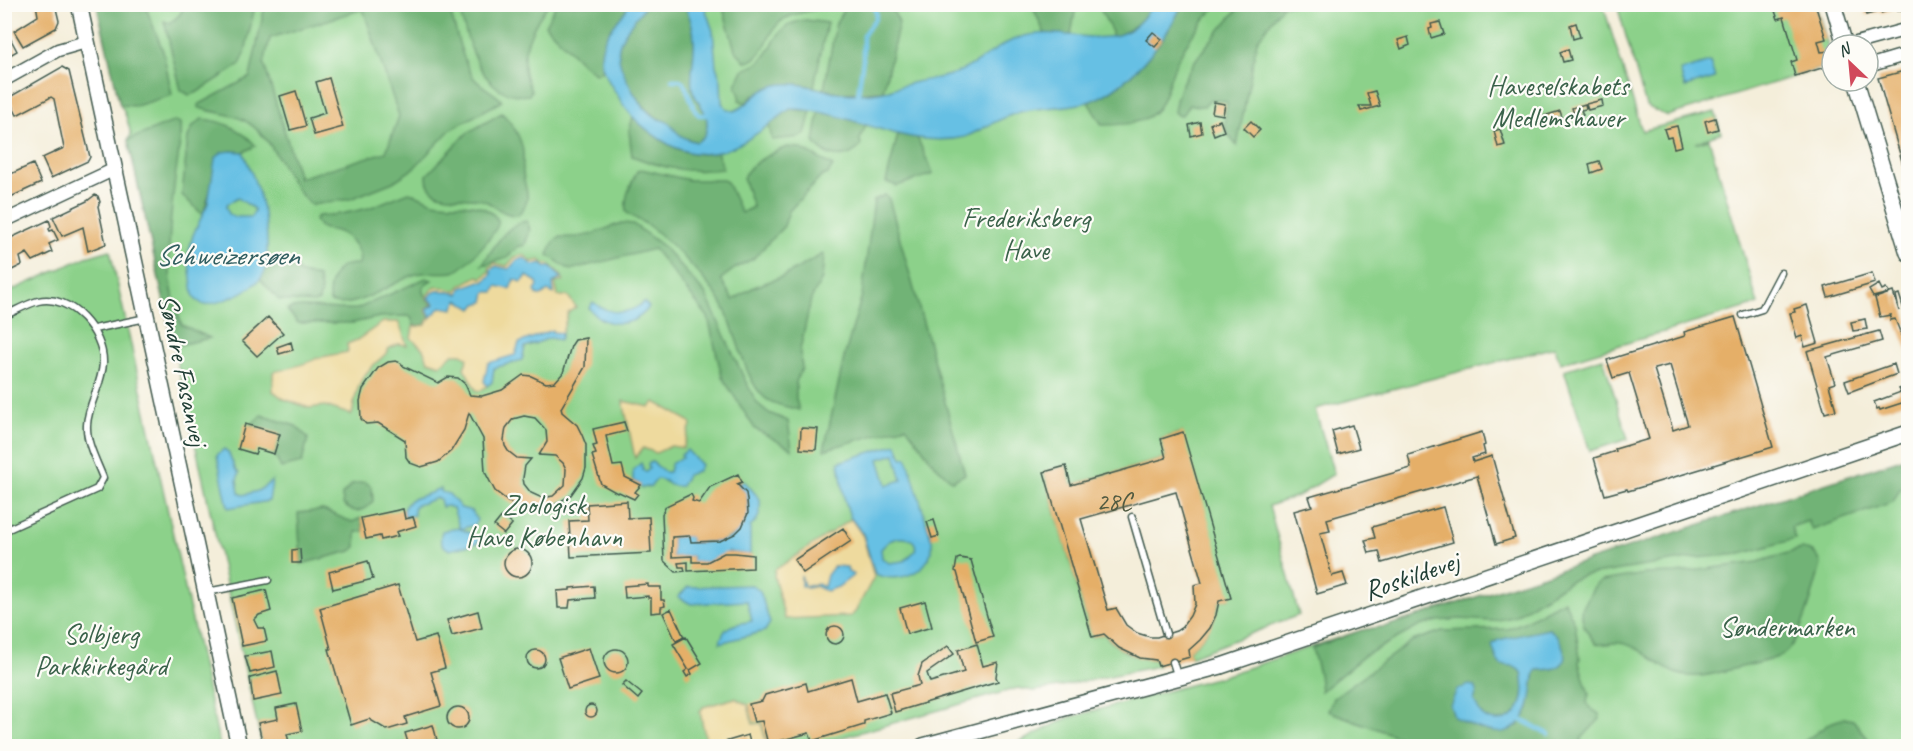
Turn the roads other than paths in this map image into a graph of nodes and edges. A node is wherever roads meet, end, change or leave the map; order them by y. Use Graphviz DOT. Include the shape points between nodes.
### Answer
graph roads {
  1 [pos="79,4"];
  2 [pos="1833,4"];
  3 [pos="1908,28"];
  4 [pos="1843,33"];
  5 [pos="1880,36"];
  6 [pos="86,42"];
  7 [pos="1908,54"];
  8 [pos="1880,62"];
  9 [pos="4,80"];
  10 [pos="1860,93"];
  11 [pos="115,169"];
  12 [pos="4,221"];
  13 [pos="1908,253"];
  14 [pos="1781,273"];
  15 [pos="1743,315"];
  16 [pos="4,316"];
  17 [pos="146,318"];
  18 [pos="94,329"];
  19 [pos="1908,433"];
  20 [pos="1132,517"];
  21 [pos="4,531"];
  22 [pos="268,580"];
  23 [pos="207,592"];
  24 [pos="1166,634"];
  25 [pos="1173,662"];
  26 [pos="1178,679"];
  27 [pos="924,746"];
  28 [pos="239,747"];
  1 -- 6 [label="street, Søndre Fasanvej"];
  2 -- 4 [label="street"];
  3 -- 5 [label="street"];
  6 -- 9 [label="street" via="58,50"];
  6 -- 11 [label="street, Søndre Fasanvej"];
  7 -- 8 [label="street"];
  10 -- 13 [label="street"];
  11 -- 12 [label="street"];
  11 -- 17 [label="street, Søndre Fasanvej"];
  14 -- 15 [label="lane" via="1762,309"];
  16 -- 18 [label="lane" via="40,300 56,302 77,312"];
  17 -- 18 [label="lane"];
  17 -- 23 [label="street, Søndre Fasanvej"];
  18 -- 21 [label="lane" via="103,361 87,435 103,478 97,489"];
  19 -- 26 [label="street, Roskildevej"];
  20 -- 24 [label="lane"];
  22 -- 23 [label="lane"];
  23 -- 28 [label="street, Søndre Fasanvej"];
  25 -- 26 [label="lane"];
  26 -- 27 [label="street, Roskildevej"];
}
